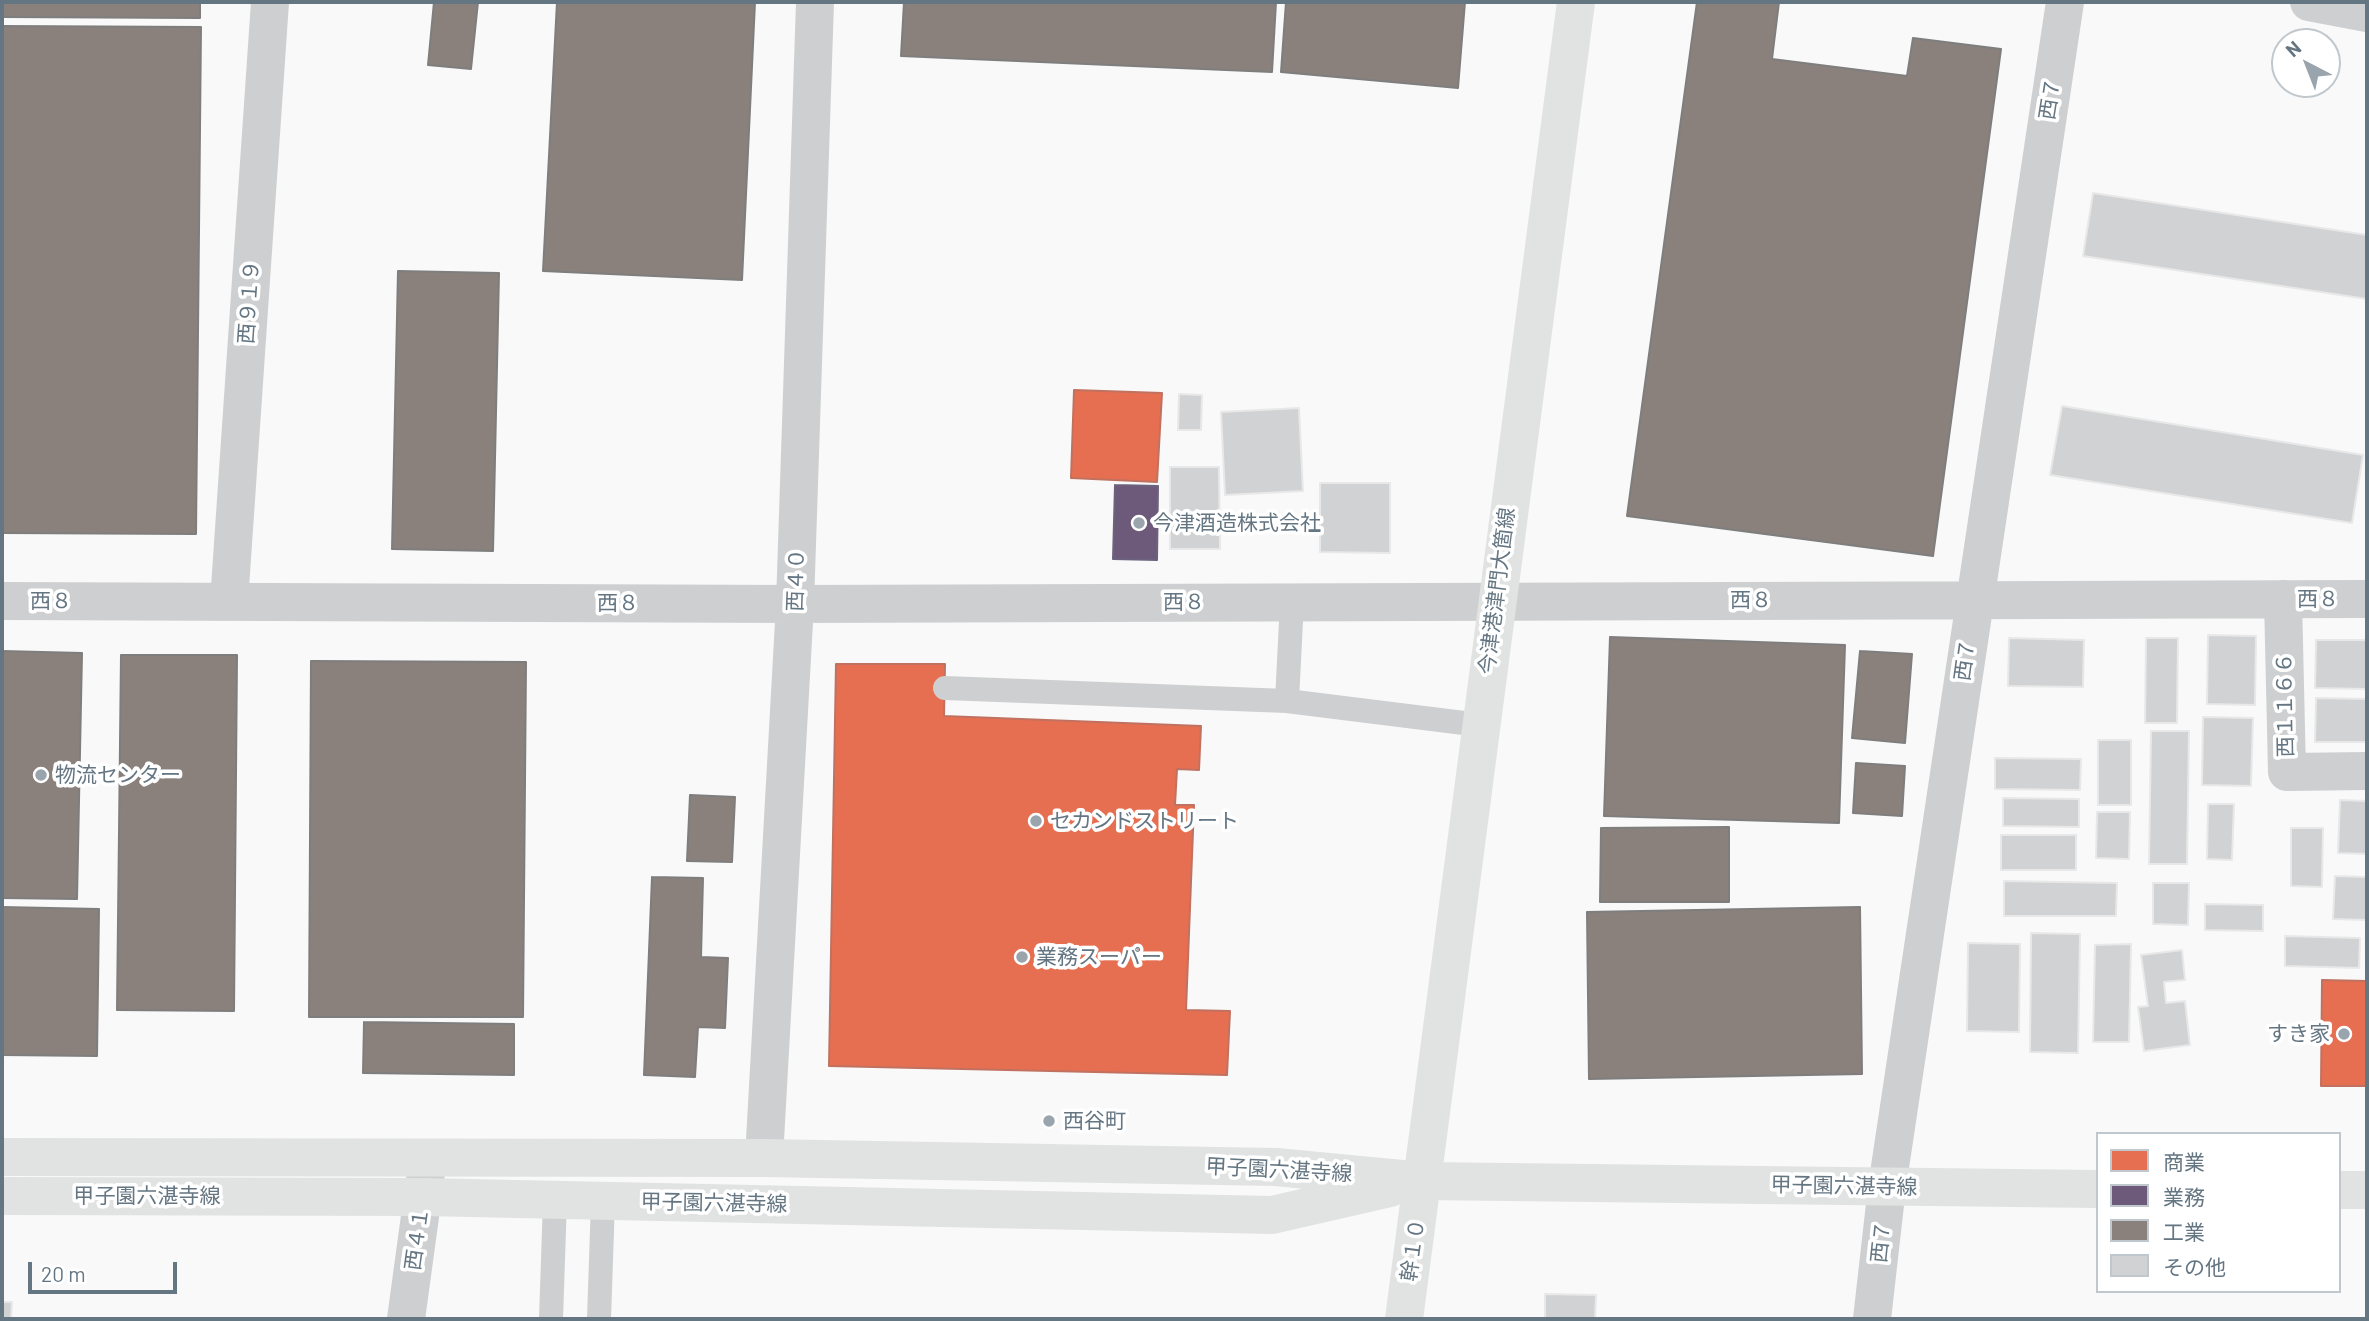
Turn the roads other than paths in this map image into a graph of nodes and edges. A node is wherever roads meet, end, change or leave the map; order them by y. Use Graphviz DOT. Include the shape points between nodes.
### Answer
graph roads {
  1 [pos="270,2"];
  2 [pos="815,2"];
  3 [pos="1576,2"];
  4 [pos="2065,2"];
  5 [pos="2309,2"];
  6 [pos="2367,13"];
  7 [pos="2283,599"];
  8 [pos="2367,599"];
  9 [pos="1974,600"];
  10 [pos="2,601"];
  11 [pos="1292,601"];
  12 [pos="1495,601"];
  13 [pos="229,602"];
  14 [pos="795,604"];
  15 [pos="945,688"];
  16 [pos="1287,701"];
  17 [pos="1480,725"];
  18 [pos="2367,771"];
  19 [pos="2,1157"];
  20 [pos="764,1158"];
  21 [pos="428,1159"];
  22 [pos="1423,1181"];
  23 [pos="1887,1187"];
  24 [pos="2096,1189"];
  25 [pos="2341,1190"];
  26 [pos="2367,1190"];
  27 [pos="2,1196"];
  28 [pos="423,1197"];
  29 [pos="555,1200"];
  30 [pos="603,1201"];
  31 [pos="406,1319"];
  32 [pos="551,1319"];
  33 [pos="599,1319"];
  34 [pos="1404,1319"];
  35 [pos="1872,1319"];
  1 -- 13 [label="street, 西９１９"];
  2 -- 14 [label="street, 西４０"];
  3 -- 12 [label="main road, 今津港津門大箇線"];
  4 -- 9 [label="street, 西７"];
  5 -- 6 [label="street"];
  7 -- 8 [label="street, 西８"];
  7 -- 9 [label="street, 西８"];
  7 -- 18 [label="street, 西１１６６" via="2287,772"];
  9 -- 12 [label="street, 西８"];
  9 -- 23 [label="street, 西７"];
  10 -- 13 [label="street, 西８"];
  11 -- 12 [label="street, 西８"];
  11 -- 14 [label="street, 西８"];
  11 -- 16 [label="lane"];
  12 -- 17 [label="main road, 今津港津門大箇線"];
  13 -- 14 [label="street, 西８"];
  14 -- 20 [label="street, 西４０"];
  15 -- 16 [label="lane"];
  16 -- 17 [label="lane"];
  17 -- 22 [label="main road, 今津港津門大箇線"];
  19 -- 21 [label="main road, 甲子園六湛寺線"];
  20 -- 21 [label="main road, 甲子園六湛寺線"];
  20 -- 22 [label="main road, 甲子園六湛寺線" via="1276,1167"];
  21 -- 28 [label="street, 西４１"];
  22 -- 23 [label="main road, 甲子園六湛寺線"];
  22 -- 30 [label="main road, 甲子園六湛寺線" via="1272,1215"];
  22 -- 34 [label="main road, 幹１０"];
  23 -- 24 [label="main road, 甲子園六湛寺線"];
  23 -- 35 [label="street, 西７"];
  25 -- 26 [label="main road"];
  27 -- 28 [label="main road, 甲子園六湛寺線"];
  28 -- 29 [label="main road, 甲子園六湛寺線"];
  28 -- 31 [label="street, 西４１"];
  29 -- 30 [label="main road, 甲子園六湛寺線"];
  29 -- 32 [label="lane"];
  30 -- 33 [label="lane"];
}
